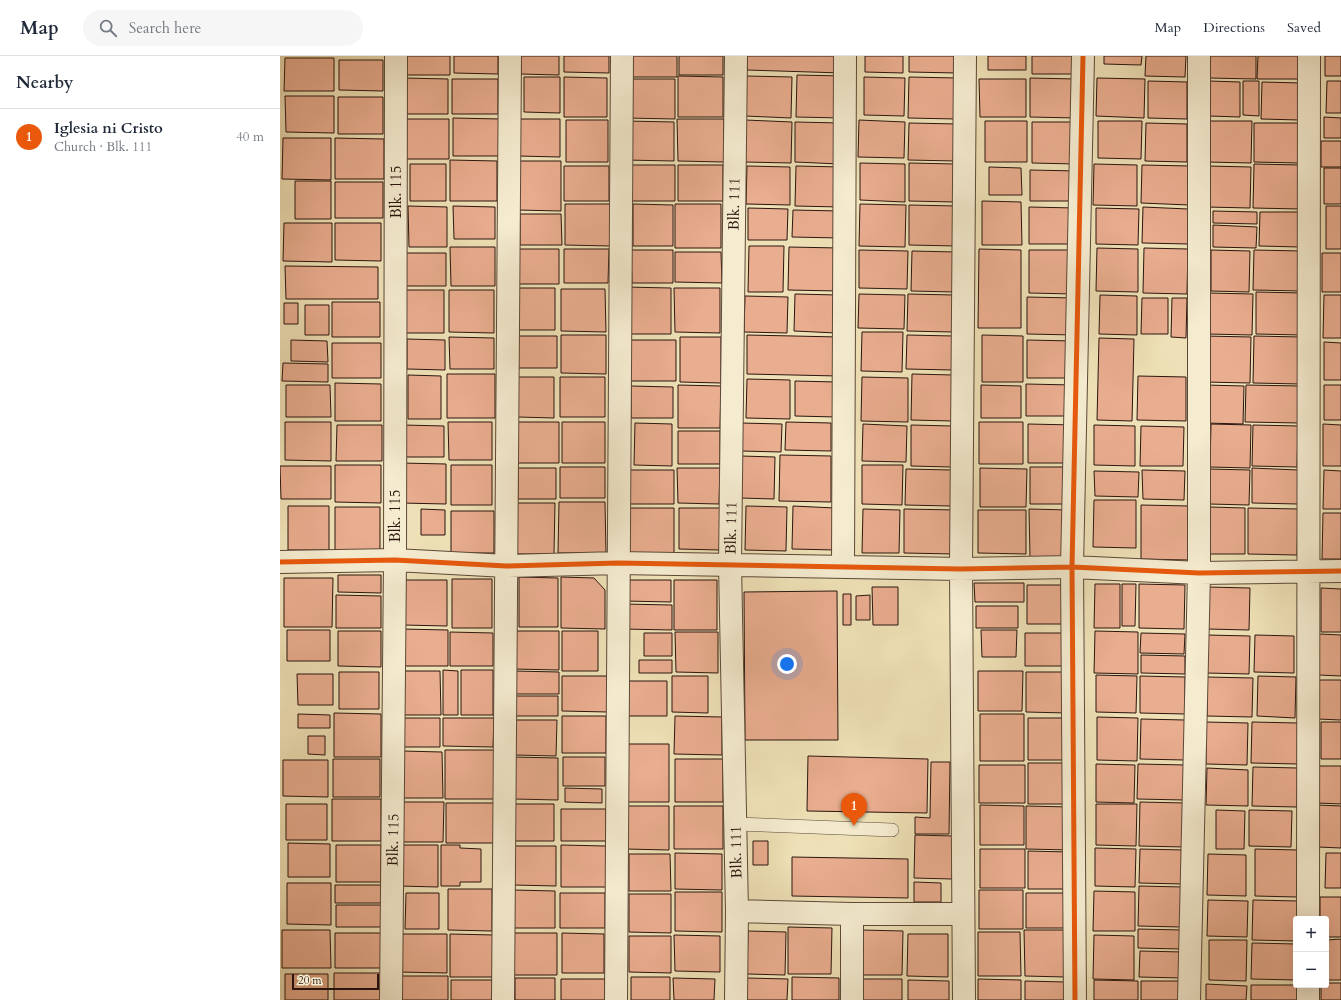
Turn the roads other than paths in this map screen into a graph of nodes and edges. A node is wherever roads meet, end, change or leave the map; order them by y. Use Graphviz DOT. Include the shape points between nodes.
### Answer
graph roads {
  1 [pos="396,56"];
  2 [pos="510,56"];
  3 [pos="622,56"];
  4 [pos="736,56"];
  5 [pos="845,56"];
  6 [pos="964,56"];
  7 [pos="1083,56"];
  8 [pos="1199,56"];
  9 [pos="1309,56"];
  10 [pos="395,560"];
  11 [pos="280,562"];
  12 [pos="618,563"];
  13 [pos="730,565"];
  14 [pos="506,566"];
  15 [pos="843,567"];
  16 [pos="1072,567"];
  17 [pos="961,569"];
  18 [pos="1341,571"];
  19 [pos="1308,572"];
  20 [pos="1199,573"];
  21 [pos="736,824"];
  22 [pos="892,830"];
  23 [pos="737,911"];
  24 [pos="852,914"];
  25 [pos="963,914"];
  26 [pos="1308,916"];
  27 [pos="1308,988"];
  28 [pos="391,1000"];
  29 [pos="503,1000"];
  30 [pos="616,1000"];
  31 [pos="736,1000"];
  32 [pos="852,1000"];
  33 [pos="964,1000"];
  34 [pos="1075,1000"];
  35 [pos="1189,1000"];
  36 [pos="1308,1000"];
  1 -- 10 [label="street, Blk. 115"];
  2 -- 14 [label="street"];
  3 -- 12 [label="street"];
  4 -- 13 [label="street, Blk. 111"];
  5 -- 15 [label="street"];
  6 -- 17 [label="street"];
  7 -- 16 [label="street"];
  8 -- 20 [label="street"];
  9 -- 19 [label="street"];
  10 -- 11 [label="street"];
  10 -- 14 [label="street"];
  10 -- 28 [label="street, Blk. 115"];
  12 -- 13 [label="street"];
  12 -- 14 [label="street"];
  12 -- 30 [label="street"];
  13 -- 15 [label="street"];
  13 -- 21 [label="street, Blk. 111"];
  14 -- 29 [label="street"];
  15 -- 17 [label="street"];
  16 -- 17 [label="street"];
  16 -- 20 [label="street"];
  16 -- 34 [label="street"];
  17 -- 25 [label="street"];
  18 -- 19 [label="street"];
  19 -- 20 [label="street"];
  19 -- 26 [label="street"];
  20 -- 35 [label="street"];
  21 -- 22 [label="lane"];
  21 -- 23 [label="street, Blk. 111"];
  23 -- 24 [label="street"];
  23 -- 31 [label="street, Blk. 111"];
  24 -- 25 [label="street"];
  24 -- 32 [label="street"];
  25 -- 33 [label="street"];
  27 -- 36 [label="street"];
}
